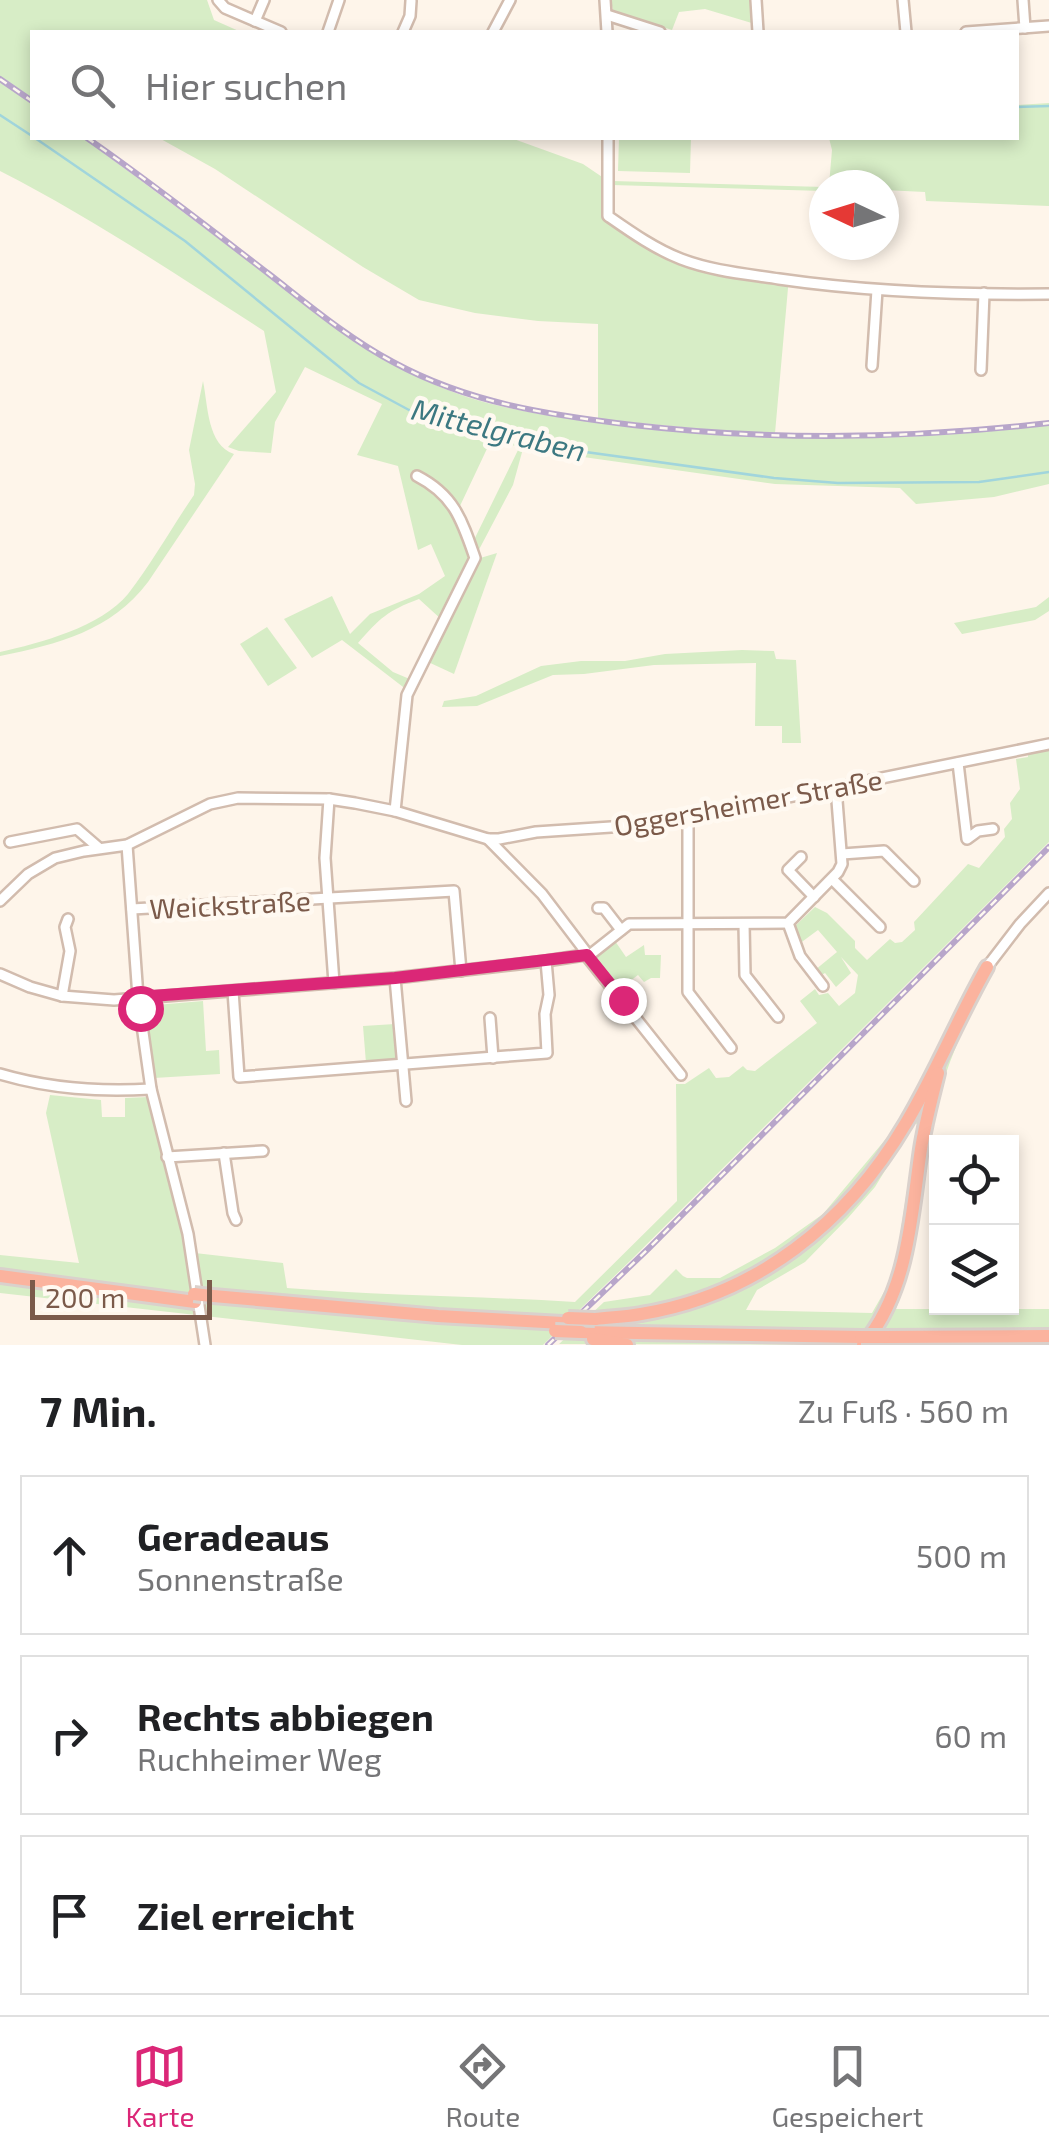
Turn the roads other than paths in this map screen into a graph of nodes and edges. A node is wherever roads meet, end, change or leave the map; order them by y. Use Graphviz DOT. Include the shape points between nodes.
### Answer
graph roads {
  1 [pos="218,0"];
  2 [pos="264,0"];
  3 [pos="339,0"];
  4 [pos="412,0"];
  5 [pos="510,0"];
  6 [pos="605,0"];
  7 [pos="756,0"];
  8 [pos="903,0"];
  9 [pos="1023,0"];
  10 [pos="607,14"];
  11 [pos="255,21"];
  12 [pos="1049,26"];
  13 [pos="1025,28"];
  14 [pos="275,30"];
  15 [pos="329,30"];
  16 [pos="405,30"];
  17 [pos="494,30"];
  18 [pos="607,30"];
  19 [pos="654,30"];
  20 [pos="758,30"];
  21 [pos="906,30"];
  22 [pos="996,30"];
  23 [pos="608,140"];
  24 [pos="877,290"];
  25 [pos="984,294"];
  26 [pos="1049,294"];
  27 [pos="872,366"];
  28 [pos="981,370"];
  29 [pos="417,476"];
  30 [pos="1049,744"];
  31 [pos="958,763"];
  32 [pos="836,788"];
  33 [pos="329,799"];
  34 [pos="395,811"];
  35 [pos="688,818"];
  36 [pos="993,829"];
  37 [pos="488,838"];
  38 [pos="10,842"];
  39 [pos="888,842"];
  40 [pos="127,845"];
  41 [pos="100,849"];
  42 [pos="842,854"];
  43 [pos="890,856"];
  44 [pos="801,857"];
  45 [pos="832,879"];
  46 [pos="914,881"];
  47 [pos="1049,892"];
  48 [pos="814,897"];
  49 [pos="328,898"];
  50 [pos="0,901"];
  51 [pos="598,908"];
  52 [pos="132,909"];
  53 [pos="68,919"];
  54 [pos="688,924"];
  55 [pos="744,924"];
  56 [pos="788,924"];
  57 [pos="880,926"];
  58 [pos="621,930"];
  59 [pos="587,955"];
  60 [pos="546,961"];
  61 [pos="987,966"];
  62 [pos="461,972"];
  63 [pos="0,974"];
  64 [pos="395,978"];
  65 [pos="334,983"];
  66 [pos="824,986"];
  67 [pos="233,991"];
  68 [pos="62,996"];
  69 [pos="138,997"];
  70 [pos="778,1017"];
  71 [pos="490,1018"];
  72 [pos="731,1048"];
  73 [pos="942,1056"];
  74 [pos="493,1058"];
  75 [pos="403,1065"];
  76 [pos="0,1074"];
  77 [pos="681,1074"];
  78 [pos="151,1089"];
  79 [pos="406,1101"];
  80 [pos="263,1150"];
  81 [pos="224,1153"];
  82 [pos="167,1158"];
  83 [pos="236,1220"];
  84 [pos="0,1268"];
  85 [pos="0,1276"];
  86 [pos="198,1298"];
  87 [pos="558,1327"];
  88 [pos="585,1328"];
  89 [pos="1049,1328"];
  90 [pos="887,1333"];
  91 [pos="1049,1336"];
  92 [pos="864,1337"];
  93 [pos="206,1345"];
  94 [pos="627,1345"];
  1 -- 11 [label="street"];
  2 -- 11 [label="street"];
  3 -- 15 [label="street"];
  4 -- 16 [label="street"];
  5 -- 17 [label="street"];
  6 -- 10 [label="street"];
  7 -- 20 [label="street"];
  8 -- 21 [label="street"];
  9 -- 13 [label="street"];
  10 -- 18 [label="street"];
  10 -- 19 [label="street"];
  11 -- 14 [label="street"];
  12 -- 13 [label="street"];
  13 -- 22 [label="street"];
  23 -- 24 [label="street" via="608,216 637,236 715,269"];
  24 -- 25 [label="street"];
  24 -- 27 [label="street"];
  25 -- 26 [label="street"];
  25 -- 28 [label="street"];
  29 -- 34 [label="street" via="455,508 475,558 407,695"];
  30 -- 31 [label="street, Oggersheimer Straße"];
  31 -- 32 [label="street, Oggersheimer Straße"];
  31 -- 36 [label="street" via="968,839"];
  32 -- 35 [label="street, Oggersheimer Straße"];
  32 -- 42 [label="street"];
  33 -- 34 [label="street, Oggersheimer Straße"];
  33 -- 40 [label="street, Oggersheimer Straße" via="224,800"];
  33 -- 49 [label="street"];
  34 -- 37 [label="street, Oggersheimer Straße"];
  35 -- 37 [label="street, Oggersheimer Straße"];
  35 -- 54 [label="street"];
  37 -- 59 [label="street" via="542,894"];
  38 -- 41 [label="street" via="77,829"];
  39 -- 43 [label="street"];
  40 -- 41 [label="street, Oggersheimer Straße"];
  40 -- 52 [label="street"];
  41 -- 50 [label="street, Oggersheimer Straße" via="41,864"];
  42 -- 43 [label="street" via="884,850"];
  42 -- 45 [label="street"];
  43 -- 46 [label="street"];
  44 -- 48 [label="street" via="784,872"];
  45 -- 48 [label="street"];
  45 -- 57 [label="street"];
  47 -- 61 [label="street"];
  48 -- 56 [label="street"];
  49 -- 52 [label="street, Weickstraße"];
  49 -- 62 [label="street, Weickstraße" via="454,891"];
  49 -- 65 [label="street"];
  51 -- 58 [label="street"];
  52 -- 69 [label="street"];
  53 -- 68 [label="street"];
  54 -- 55 [label="street"];
  54 -- 58 [label="street" via="629,924"];
  54 -- 72 [label="street" via="688,992"];
  55 -- 56 [label="street"];
  55 -- 70 [label="street" via="744,975"];
  56 -- 66 [label="street" via="800,956"];
  58 -- 59 [label="street"];
  59 -- 60 [label="street"];
  59 -- 77 [label="street"];
  60 -- 62 [label="street"];
  60 -- 74 [label="street" via="547,1054"];
  61 -- 73 [label="highway"];
  62 -- 64 [label="street"];
  63 -- 68 [label="street"];
  64 -- 65 [label="street"];
  64 -- 75 [label="street"];
  65 -- 67 [label="street"];
  67 -- 69 [label="street"];
  67 -- 75 [label="street" via="239,1077"];
  68 -- 69 [label="street"];
  69 -- 78 [label="street"];
  71 -- 74 [label="street"];
  73 -- 88 [label="highway" via="884,1160 810,1238 716,1293"];
  73 -- 92 [label="highway" via="898,1282 879,1323"];
  74 -- 75 [label="street"];
  75 -- 79 [label="street"];
  76 -- 78 [label="street" via="77,1090"];
  78 -- 82 [label="street"];
  80 -- 81 [label="street"];
  81 -- 82 [label="street"];
  81 -- 83 [label="street"];
  82 -- 93 [label="street"];
  84 -- 86 [label="highway"];
  85 -- 86 [label="highway"];
  86 -- 87 [label="highway" via="340,1316"];
  86 -- 87 [label="highway"];
  87 -- 88 [label="highway, bridge"];
  88 -- 92 [label="highway"];
  88 -- 94 [label="highway"];
  89 -- 90 [label="highway"];
  90 -- 91 [label="highway"];
  90 -- 92 [label="highway"];
}
